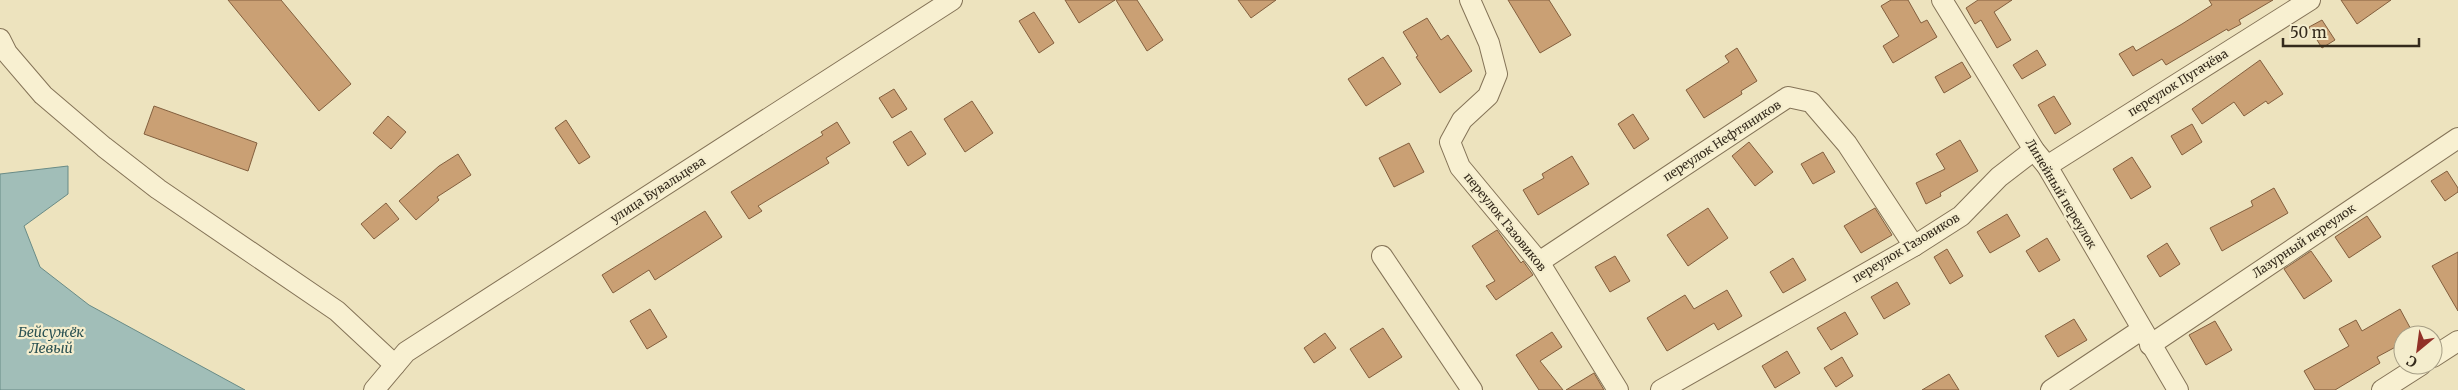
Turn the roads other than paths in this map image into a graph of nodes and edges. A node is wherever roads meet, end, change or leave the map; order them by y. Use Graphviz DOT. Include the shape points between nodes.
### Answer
graph roads {
  1 [pos="952,0"];
  2 [pos="1470,0"];
  3 [pos="1942,0"];
  4 [pos="2310,0"];
  5 [pos="0,39"];
  6 [pos="2458,138"];
  7 [pos="2034,150"];
  8 [pos="2046,166"];
  9 [pos="1914,246"];
  10 [pos="1382,256"];
  11 [pos="1539,262"];
  12 [pos="2146,337"];
  13 [pos="2458,341"];
  14 [pos="2443,351"];
  15 [pos="395,365"];
  16 [pos="2405,375"];
  17 [pos="374,390"];
  18 [pos="1472,390"];
  19 [pos="1618,390"];
  20 [pos="1661,390"];
  21 [pos="2050,390"];
  22 [pos="2178,390"];
  23 [pos="2382,390"];
  1 -- 15 [label="street, улица Бувальцева" via="406,352"];
  2 -- 11 [label="street, переулок Газовиков" via="1489,43 1498,74 1488,96 1462,120 1450,142 1460,167"];
  3 -- 7 [label="street, Линейный переулок"];
  4 -- 8 [label="street, переулок Пугачёва"];
  5 -- 15 [label="street" via="7,53 43,95 104,147 158,189 337,311"];
  6 -- 12 [label="street, Лазурный переулок"];
  7 -- 8 [label="street, Линейный переулок"];
  7 -- 9 [label="street, переулок Газовиков" via="1999,177 1961,216"];
  8 -- 12 [label="street, Линейный переулок"];
  9 -- 11 [label="street, переулок Нефтяников" via="1847,144 1811,102 1788,97"];
  9 -- 20 [label="street, переулок Газовиков"];
  10 -- 18 [label="street"];
  11 -- 19 [label="street, переулок Газовиков"];
  12 -- 21 [label="street, Лазурный переулок"];
  12 -- 22 [label="street, Линейный переулок"];
  13 -- 14 [label="street"];
  15 -- 17 [label="street, улица Бувальцева"];
  16 -- 23 [label="street"];
}
